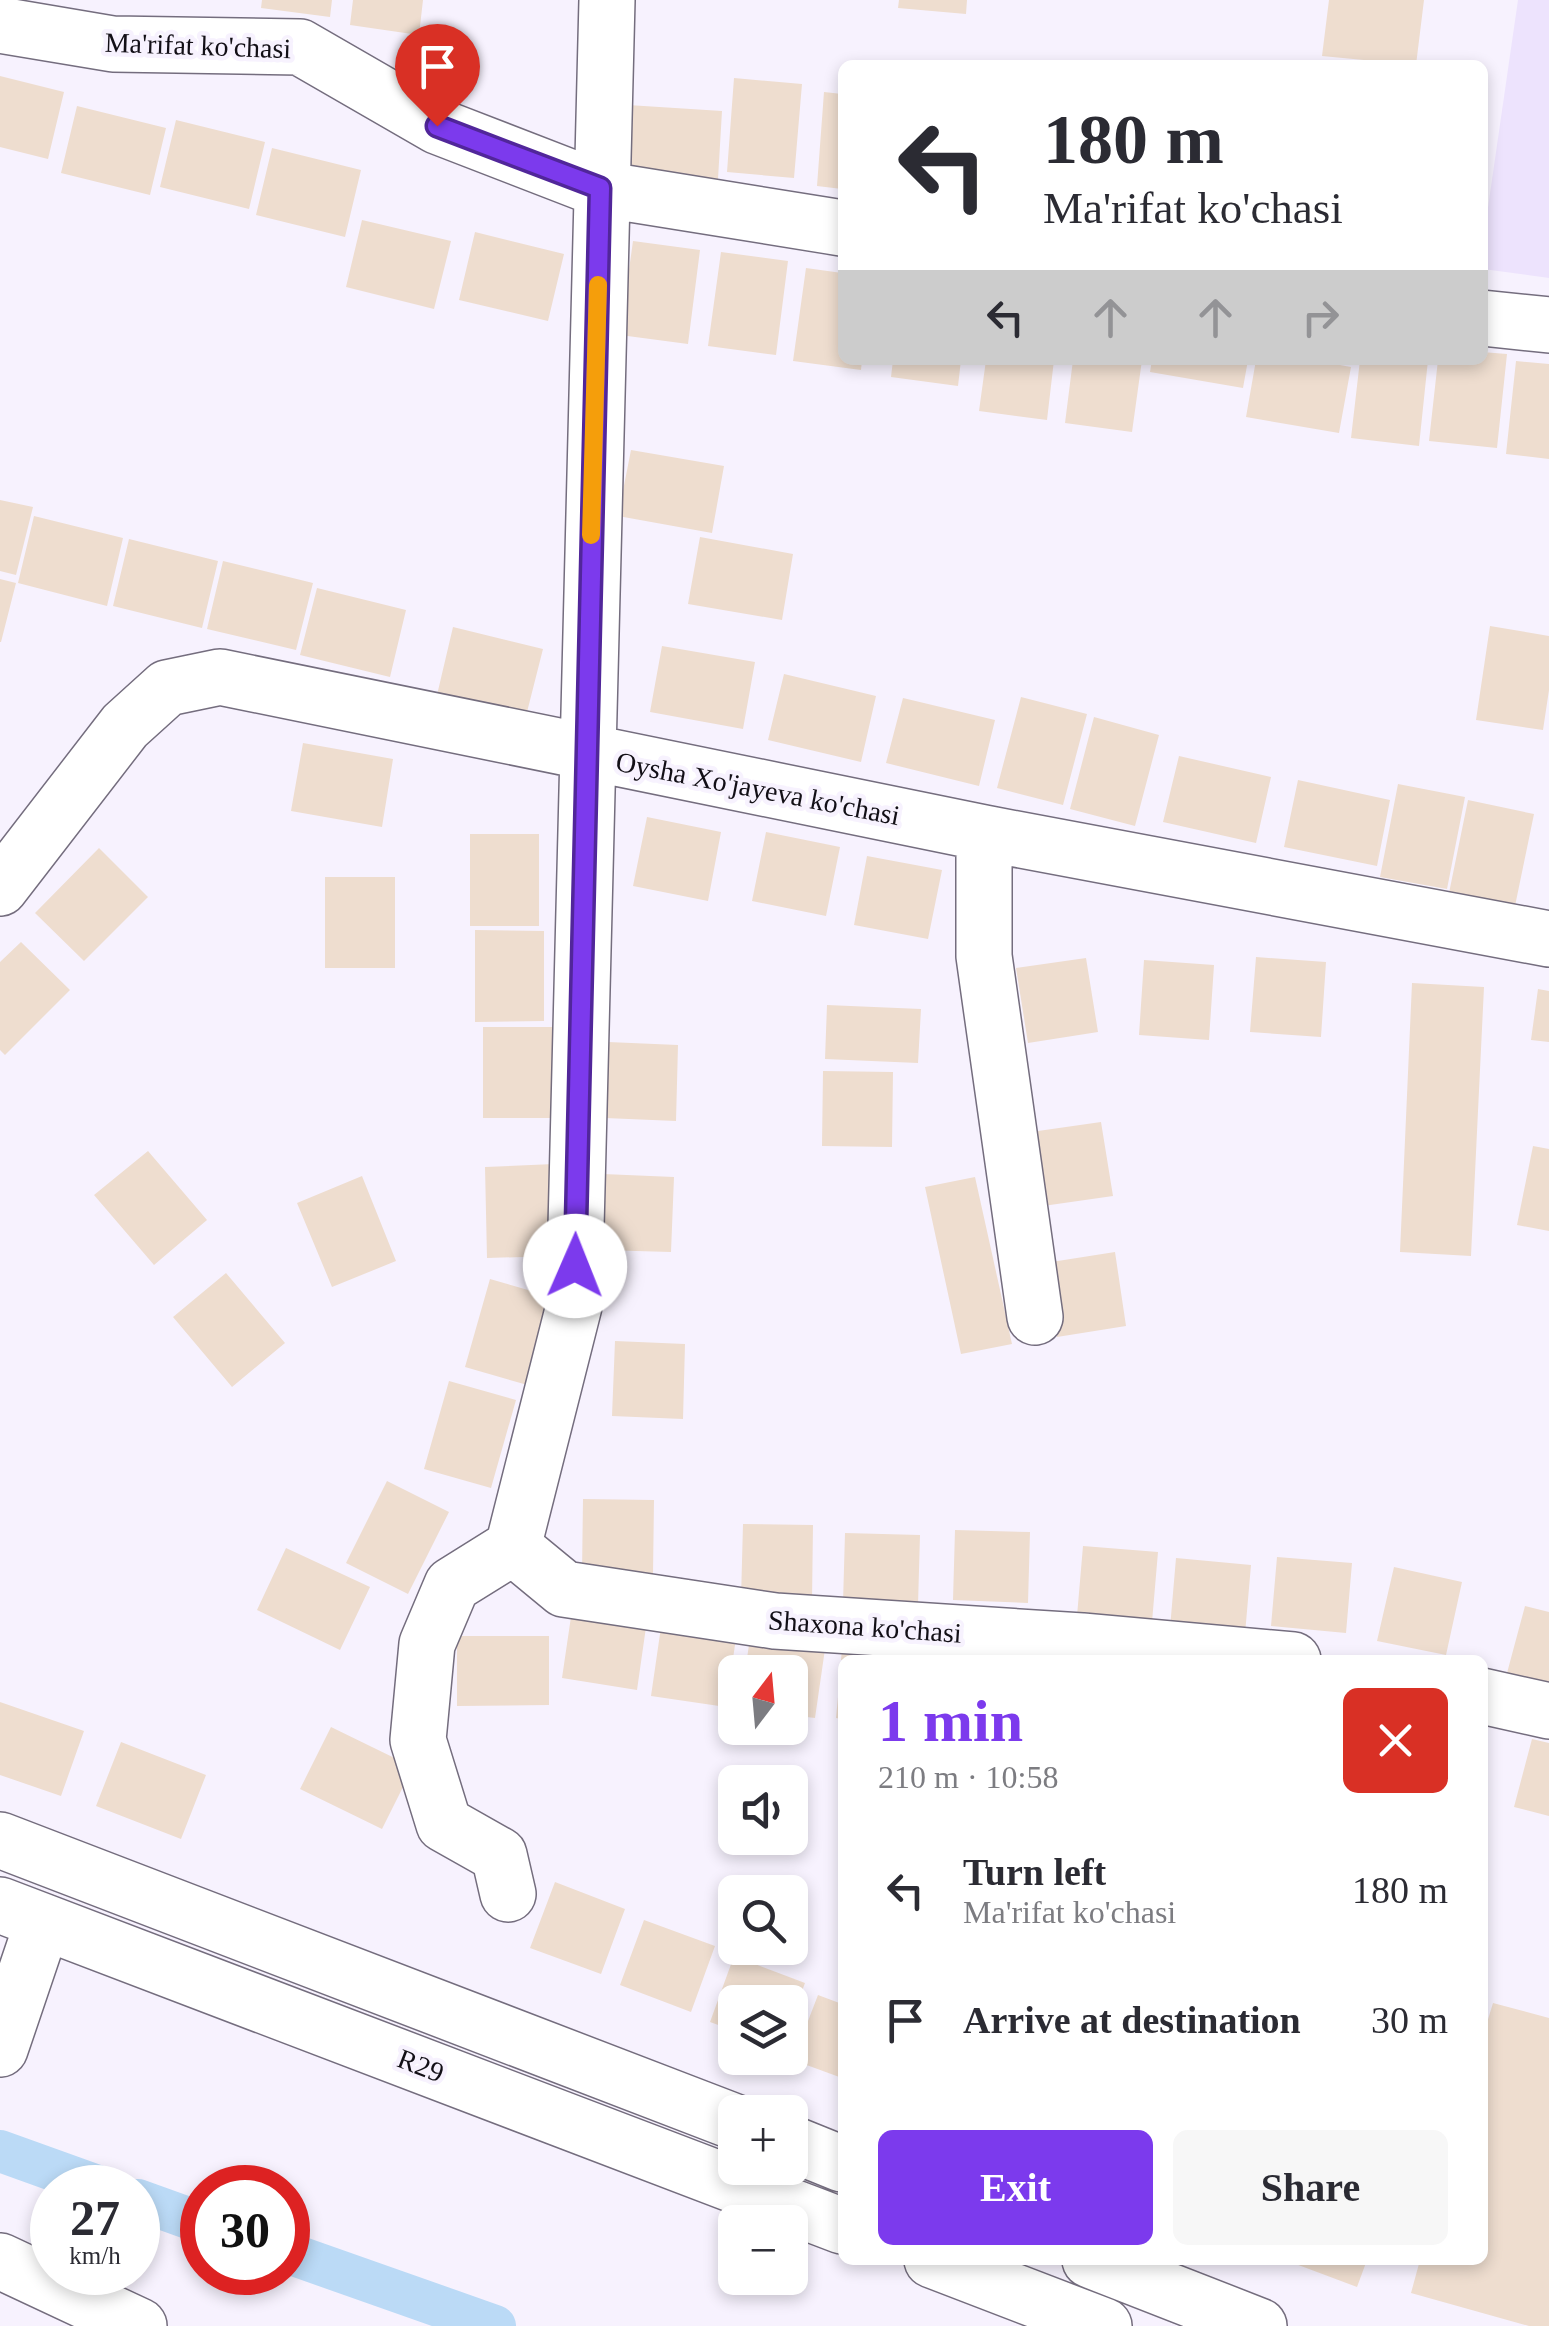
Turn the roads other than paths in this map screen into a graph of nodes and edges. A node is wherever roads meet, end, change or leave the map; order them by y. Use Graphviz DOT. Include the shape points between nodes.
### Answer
graph roads {
  1 [pos="606,0"];
  2 [pos="0,25"];
  3 [pos="600,188"];
  4 [pos="838,227"];
  5 [pos="1488,319"];
  6 [pos="1549,325"];
  7 [pos="586,754"];
  8 [pos="984,834"];
  9 [pos="0,888"];
  10 [pos="1549,940"];
  11 [pos="1035,1317"];
  12 [pos="512,1547"];
  13 [pos="1237,1655"];
  14 [pos="1488,1697"];
  15 [pos="1549,1711"];
  16 [pos="0,1840"];
  17 [pos="508,1894"];
  18 [pos="21,1914"];
  19 [pos="0,2049"];
  20 [pos="718,2115"];
  21 [pos="808,2150"];
  22 [pos="838,2162"];
  23 [pos="838,2224"];
  24 [pos="0,2261"];
  25 [pos="945,2265"];
  26 [pos="1103,2265"];
  27 [pos="139,2326"];
  28 [pos="1104,2326"];
  29 [pos="1259,2326"];
  1 -- 3 [label="street"];
  2 -- 3 [label="street, Ma'rifat ko'chasi" via="113,44 300,47 437,126"];
  3 -- 4 [label="street, Ma'rifat ko'chasi"];
  3 -- 7 [label="street"];
  5 -- 6 [label="street"];
  7 -- 8 [label="street, Oysha Xo'jayeva ko'chasi"];
  7 -- 9 [label="street, Oysha Xo'jayeva ko'chasi" via="220,677 168,688 126,726"];
  7 -- 12 [label="street" via="574,1306"];
  8 -- 10 [label="street, Oysha Xo'jayeva ko'chasi"];
  8 -- 11 [label="street" via="984,956"];
  12 -- 13 [label="street, Shaxona ko'chasi" via="564,1589 756,1618"];
  12 -- 17 [label="street" via="452,1585 426,1644 418,1740 444,1824 499,1855"];
  14 -- 15 [label="street"];
  16 -- 20 [label="street"];
  18 -- 19 [label="street"];
  18 -- 23 [label="street, R29"];
  21 -- 22 [label="street"];
  24 -- 27 [label="street"];
  25 -- 28 [label="street"];
  26 -- 29 [label="street"];
}
